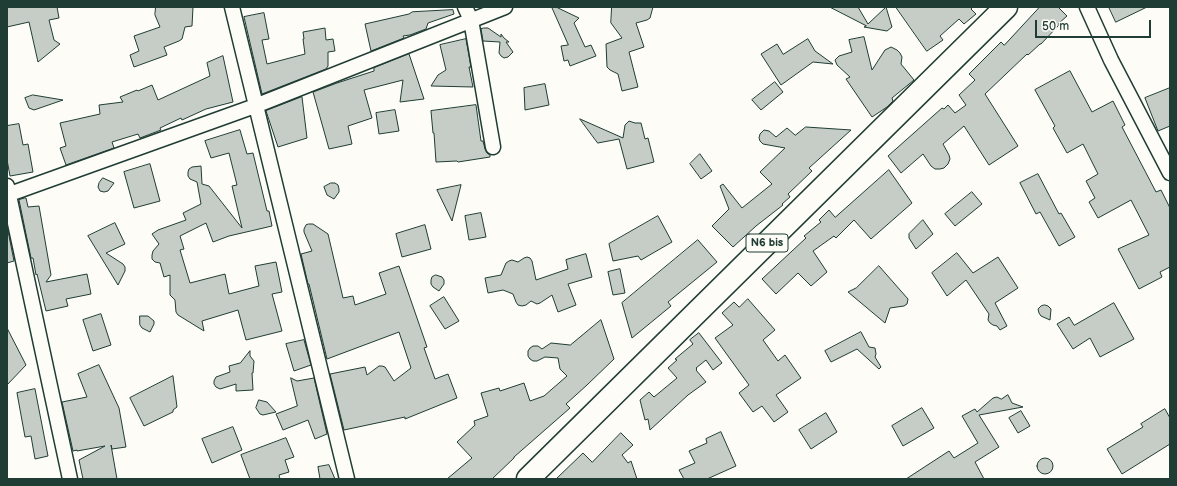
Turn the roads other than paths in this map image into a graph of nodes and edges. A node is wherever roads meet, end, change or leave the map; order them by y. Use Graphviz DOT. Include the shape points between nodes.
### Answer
graph roads {
  1 [pos="232,7"];
  2 [pos="505,7"];
  3 [pos="1006,7"];
  4 [pos="1087,7"];
  5 [pos="468,13"];
  6 [pos="255,106"];
  7 [pos="493,147"];
  8 [pos="1170,173"];
  9 [pos="8,192"];
  10 [pos="70,479"];
  11 [pos="347,479"];
  12 [pos="528,479"];
  1 -- 6 [label="street"];
  2 -- 5 [label="street"];
  3 -- 12 [label="highway, N6 bis"];
  4 -- 8 [label="street" via="1111,60"];
  5 -- 6 [label="street"];
  5 -- 7 [label="street"];
  6 -- 9 [label="street"];
  6 -- 11 [label="street"];
  9 -- 10 [label="street"];
}
